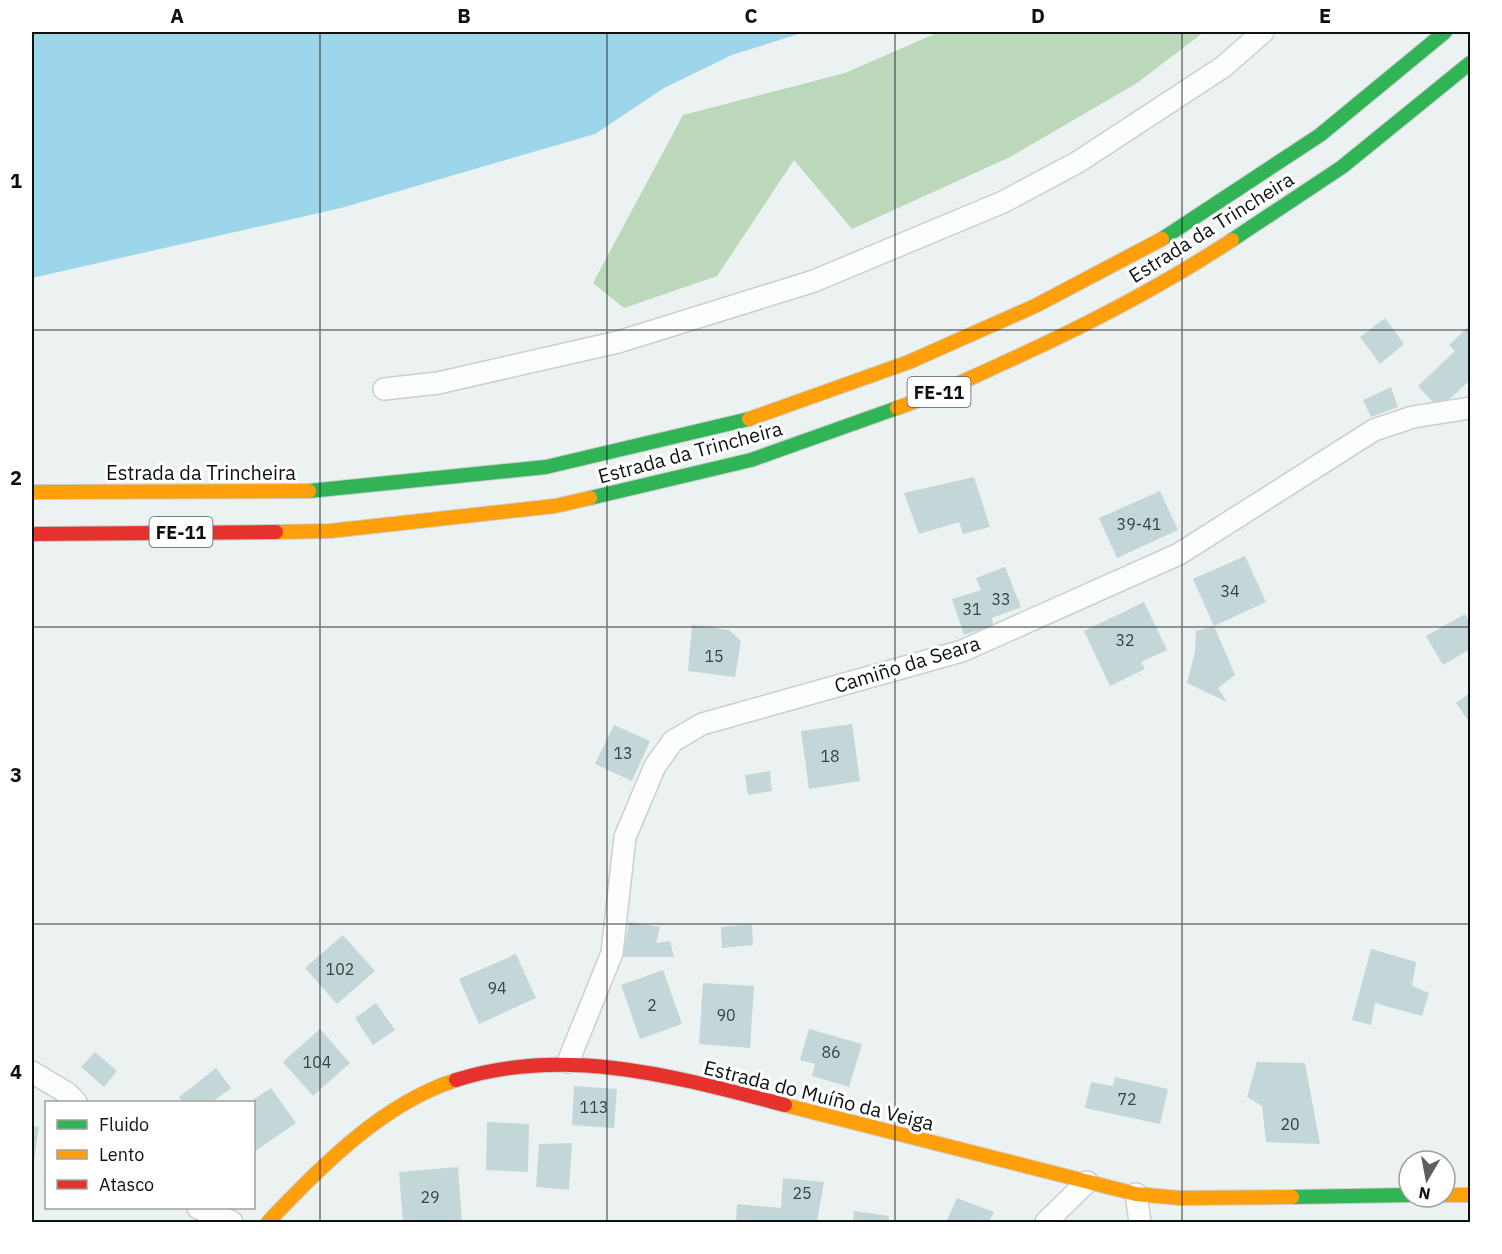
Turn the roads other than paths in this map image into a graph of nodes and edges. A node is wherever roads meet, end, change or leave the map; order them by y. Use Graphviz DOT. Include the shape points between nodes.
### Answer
graph roads {
  1 [pos="1263,32"];
  2 [pos="1445,32"];
  3 [pos="1470,63"];
  4 [pos="384,389"];
  5 [pos="1470,408"];
  6 [pos="32,492"];
  7 [pos="32,534"];
  8 [pos="568,1062"];
  9 [pos="32,1072"];
  10 [pos="75,1101"];
  11 [pos="1087,1182"];
  12 [pos="1136,1194"];
  13 [pos="1397,1195"];
  14 [pos="200,1209"];
  15 [pos="232,1222"];
  16 [pos="268,1222"];
  17 [pos="1046,1222"];
  18 [pos="1140,1222"];
  1 -- 4 [label="street" via="1223,67 1078,162 1004,202 814,281 618,342 438,383"];
  2 -- 6 [label="main road, Estrada da Trincheira / FE-11" via="1320,135 1160,240 1035,306 909,362 732,425 546,466 325,491"];
  3 -- 7 [label="main road, Estrada da Trincheira / FE-11" via="1342,167 1179,275 1051,341 929,397 751,460 555,506 330,531"];
  5 -- 8 [label="street, Camiño da Seara" via="1413,417 1374,430 1179,554 962,651 702,724 673,741 655,766 625,837 612,952"];
  8 -- 11 [label="main road, Estrada do Muíño da Veiga" via="603,1064 720,1090"];
  8 -- 16 [label="main road, Estrada do Muíño da Veiga" via="486,1070 441,1085 395,1110 323,1164"];
  9 -- 10 [label="street"];
  11 -- 12 [label="main road, Estrada do Muíño da Veiga"];
  11 -- 17 [label="street"];
  12 -- 13 [label="main road, Estrada do Muíño da Veiga" via="1179,1198"];
  12 -- 18 [label="street"];
  14 -- 15 [label="street"];
}
